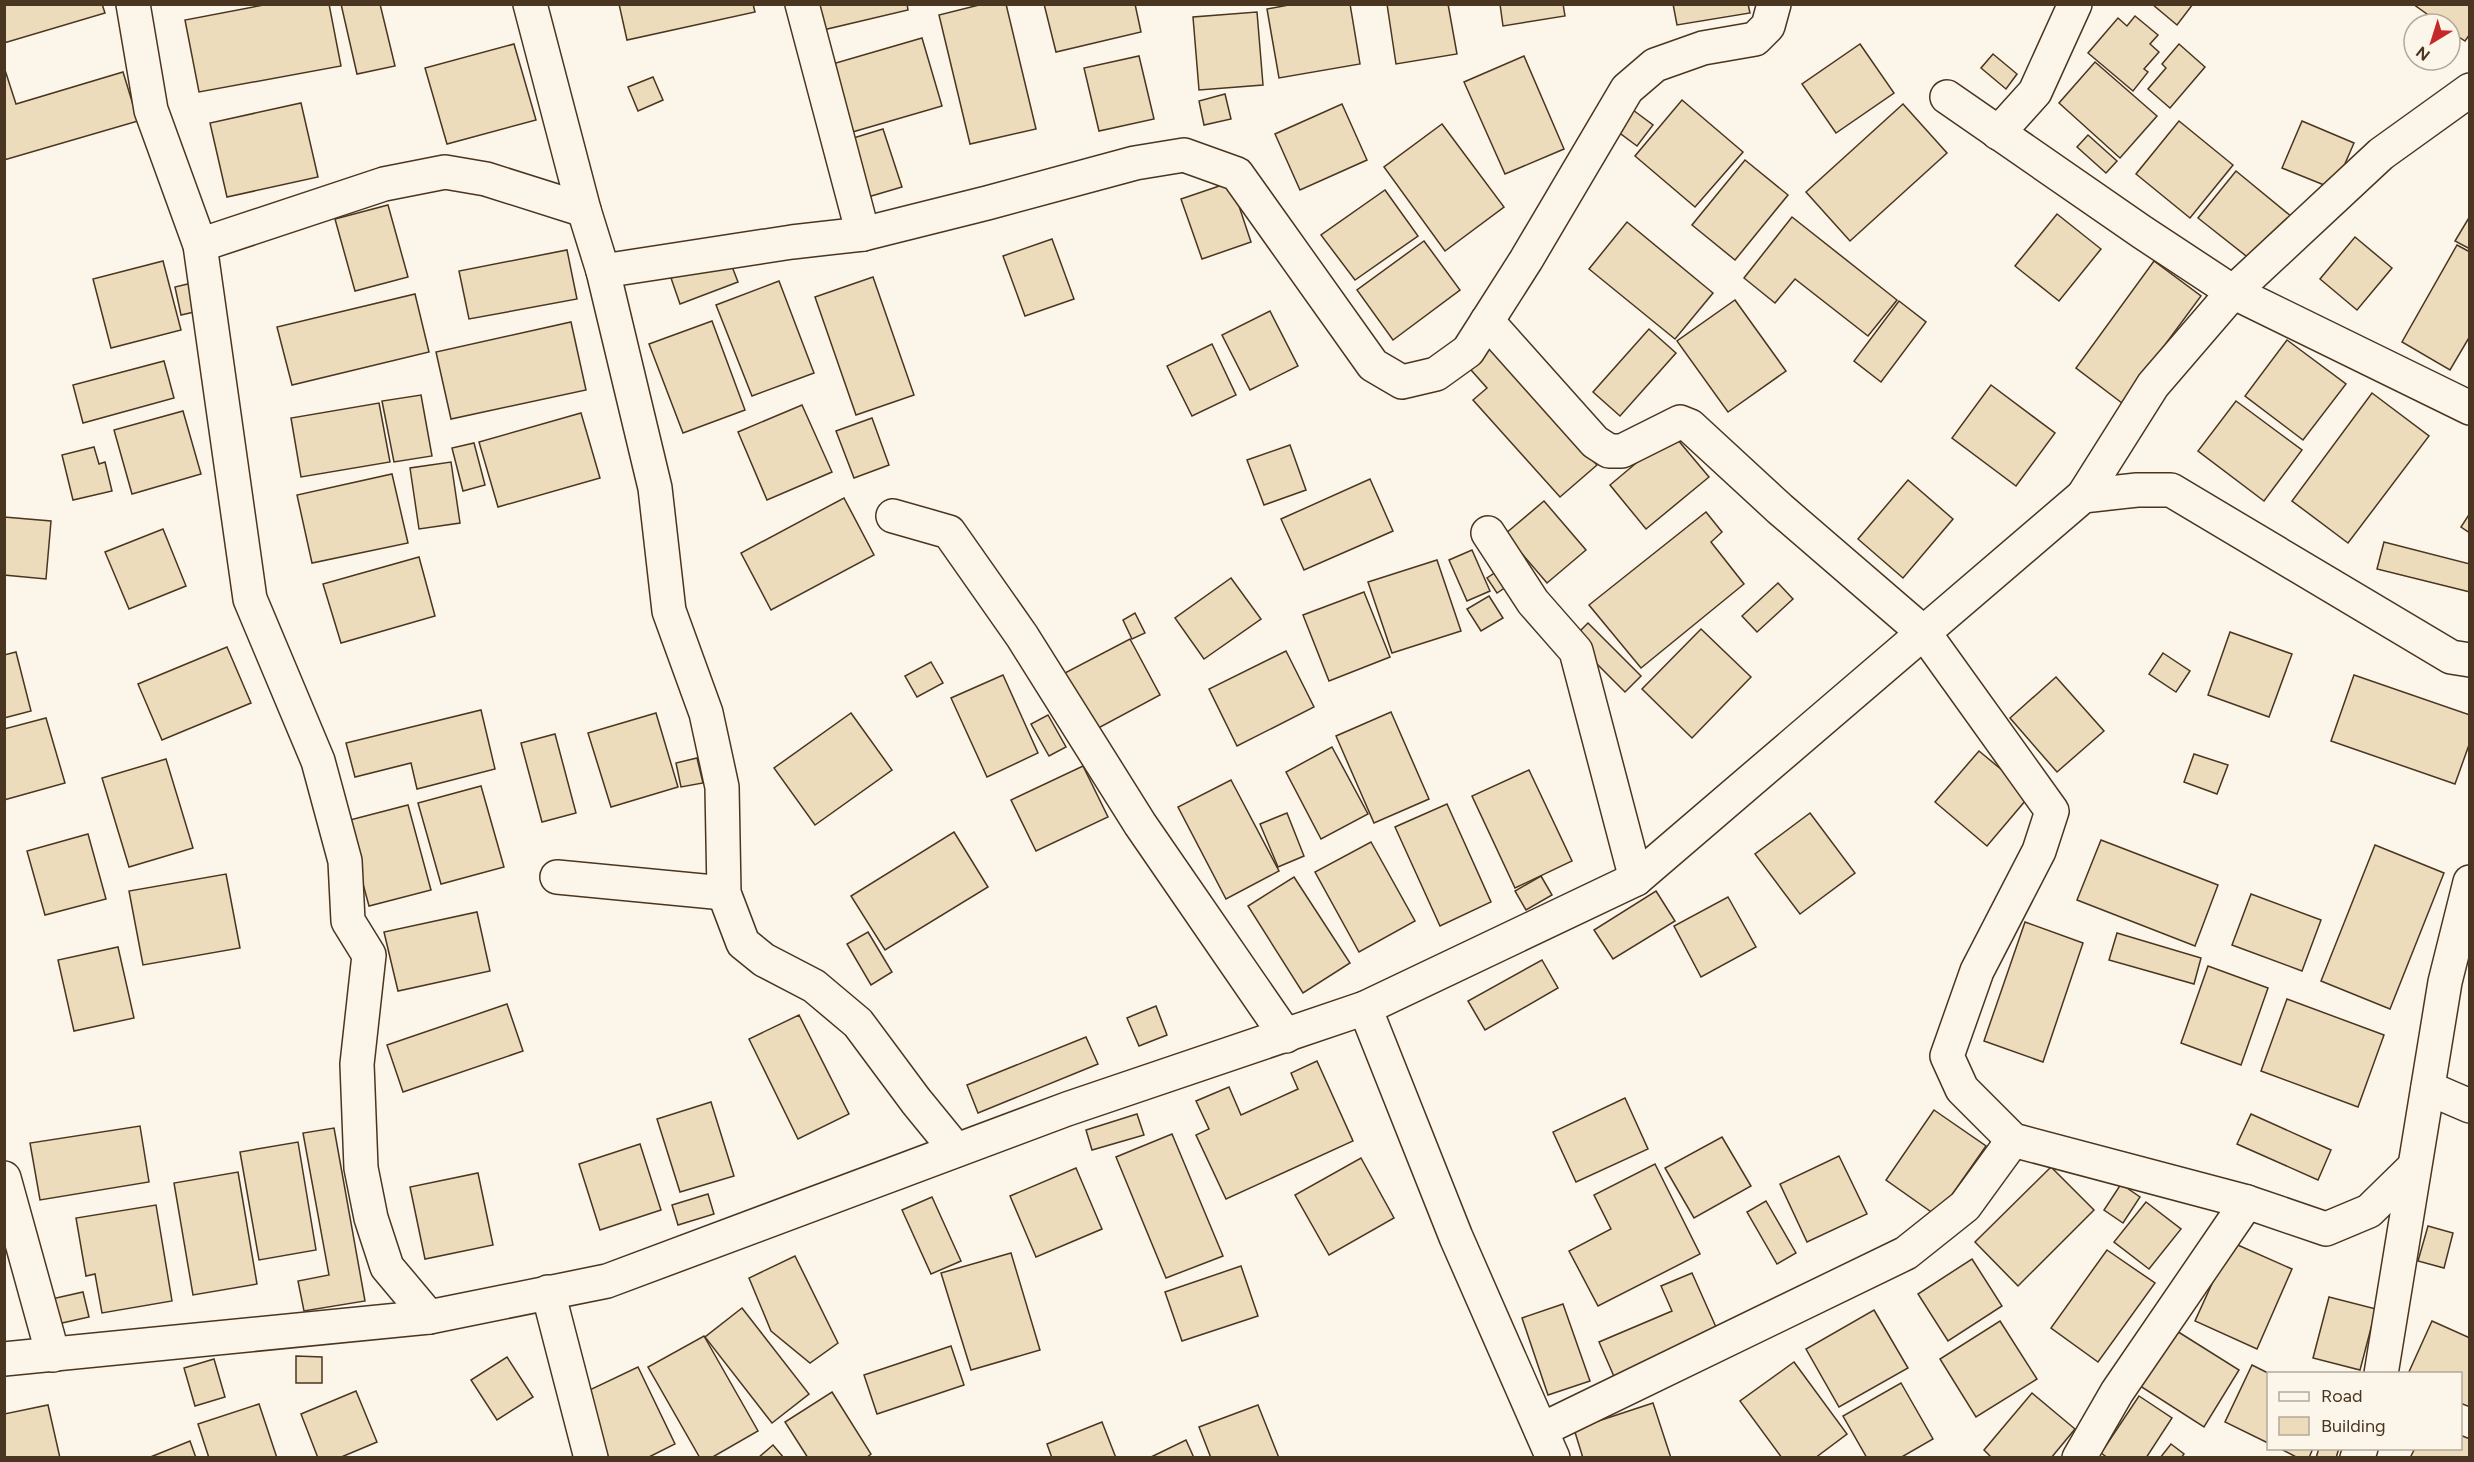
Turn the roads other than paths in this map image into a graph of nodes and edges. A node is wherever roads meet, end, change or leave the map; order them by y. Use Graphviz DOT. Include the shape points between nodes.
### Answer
graph roads {
  1 [pos="133,4"];
  2 [pos="530,4"];
  3 [pos="802,4"];
  4 [pos="1774,4"];
  5 [pos="2075,4"];
  6 [pos="2469,90"];
  7 [pos="1947,97"];
  8 [pos="1998,133"];
  9 [pos="585,210"];
  10 [pos="863,234"];
  11 [pos="200,245"];
  12 [pos="603,271"];
  13 [pos="2233,292"];
  14 [pos="1487,321"];
  15 [pos="2469,408"];
  16 [pos="2083,496"];
  17 [pos="893,516"];
  18 [pos="1488,533"];
  19 [pos="1925,634"];
  20 [pos="2469,660"];
  21 [pos="557,877"];
  22 [pos="1636,879"];
  23 [pos="2469,882"];
  24 [pos="724,893"];
  25 [pos="2457,985"];
  26 [pos="1365,1008"];
  27 [pos="1286,1036"];
  28 [pos="2428,1088"];
  29 [pos="2469,1106"];
  30 [pos="2013,1140"];
  31 [pos="956,1150"];
  32 [pos="2415,1167"];
  33 [pos="4,1178"];
  34 [pos="2247,1202"];
  35 [pos="548,1292"];
  36 [pos="429,1317"];
  37 [pos="53,1356"];
  38 [pos="4,1359"];
  39 [pos="2381,1372"];
  40 [pos="1547,1444"];
  41 [pos="591,1458"];
  42 [pos="2079,1458"];
  1 -- 11 [label="street" via="152,110"];
  2 -- 9 [label="street"];
  3 -- 10 [label="street"];
  4 -- 14 [label="street" via="1768,26 1755,39 1703,48 1655,65 1627,89"];
  5 -- 8 [label="street" via="2035,92"];
  6 -- 13 [label="street" via="2381,154"];
  7 -- 8 [label="street"];
  8 -- 13 [label="street"];
  9 -- 11 [label="street" via="486,179 445,172 384,184"];
  9 -- 12 [label="street"];
  10 -- 12 [label="street"];
  10 -- 14 [label="street" via="1135,163 1184,155 1237,174 1373,365 1402,382 1436,374 1468,351"];
  11 -- 36 [label="street" via="250,599 318,761 345,861 348,921 369,955 357,1064 361,1168 371,1218 387,1267"];
  12 -- 24 [label="street" via="655,488 669,611 706,713 722,787"];
  13 -- 15 [label="street"];
  13 -- 16 [label="street" via="2153,385"];
  14 -- 19 [label="street" via="1595,442 1609,451 1623,451 1673,424 1690,426 1780,510"];
  16 -- 19 [label="street"];
  16 -- 20 [label="street" via="2171,490 2451,657"];
  17 -- 27 [label="street" via="949,532 1022,636 1140,824"];
  18 -- 22 [label="street" via="1533,602 1576,651"];
  19 -- 22 [label="street"];
  19 -- 30 [label="street" via="2052,811 2039,851 1977,971 1947,1056 1962,1089"];
  21 -- 24 [label="street"];
  22 -- 26 [label="street"];
  23 -- 25 [label="street"];
  24 -- 31 [label="street" via="743,943 764,960 814,986 858,1023"];
  25 -- 28 [label="street"];
  26 -- 27 [label="street"];
  26 -- 40 [label="street" via="1456,1237"];
  27 -- 31 [label="street"];
  28 -- 29 [label="street"];
  28 -- 32 [label="street"];
  30 -- 34 [label="street"];
  30 -- 40 [label="street" via="1965,1206 1906,1254"];
  31 -- 35 [label="street" via="607,1281"];
  32 -- 34 [label="street" via="2369,1211 2326,1229"];
  32 -- 39 [label="street"];
  33 -- 37 [label="street"];
  34 -- 42 [label="street" via="2117,1392"];
  35 -- 36 [label="street"];
  35 -- 41 [label="street"];
  36 -- 37 [label="street"];
  37 -- 38 [label="street"];
}
